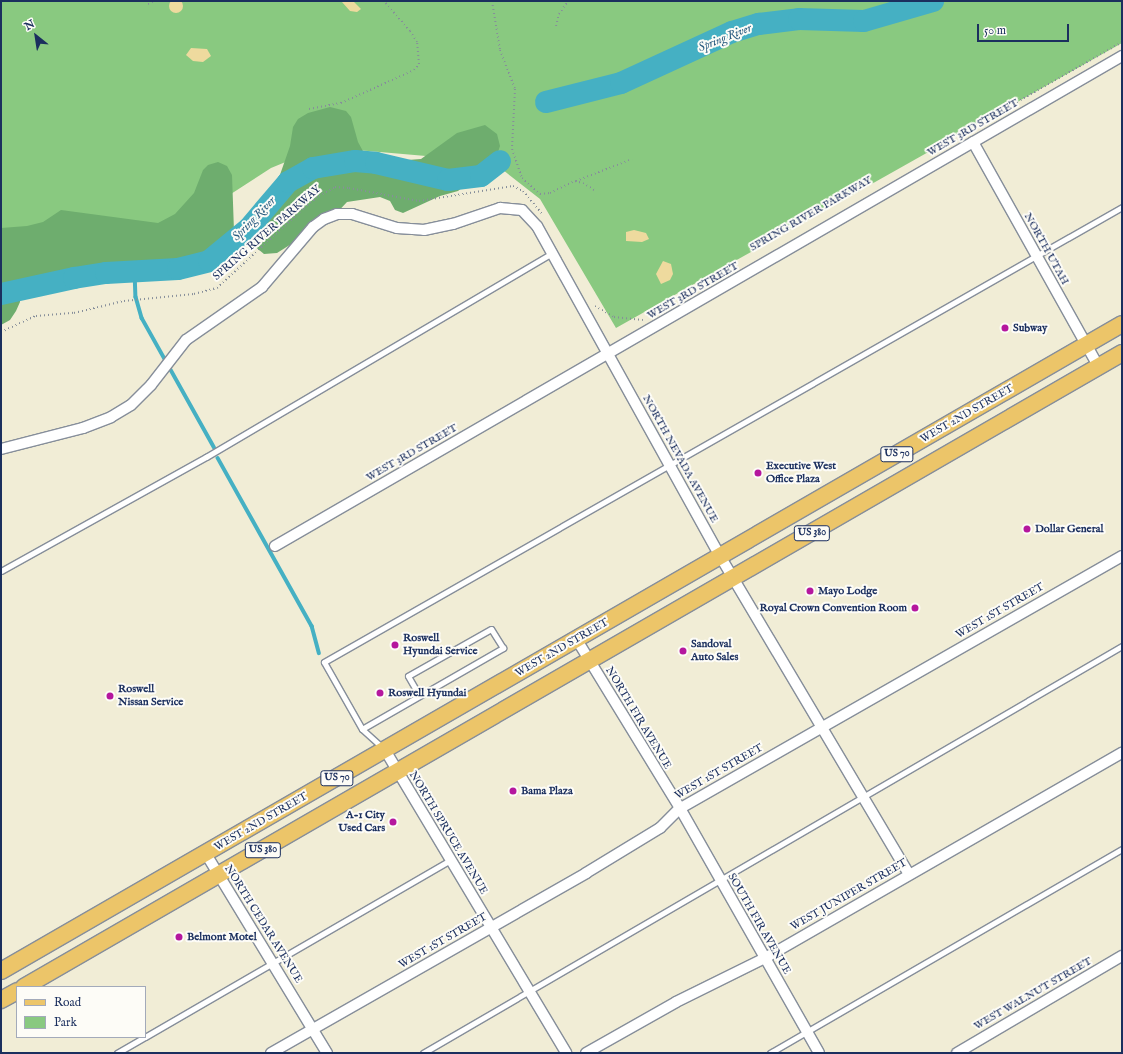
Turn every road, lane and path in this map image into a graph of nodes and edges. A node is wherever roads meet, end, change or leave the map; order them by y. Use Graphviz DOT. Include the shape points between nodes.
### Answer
graph roads {
  1 [pos="154,1"];
  2 [pos="384,1"];
  3 [pos="492,1"];
  4 [pos="568,1"];
  5 [pos="148,4"];
  6 [pos="556,26"];
  7 [pos="1122,42"];
  8 [pos="1122,56"];
  9 [pos="309,109"];
  10 [pos="973,142"];
  11 [pos="936,151"];
  12 [pos="632,159"];
  13 [pos="575,182"];
  14 [pos="596,191"];
  15 [pos="1122,206"];
  16 [pos="547,222"];
  17 [pos="552,253"];
  18 [pos="1037,256"];
  19 [pos="594,305"];
  20 [pos="647,319"];
  21 [pos="1122,324"];
  22 [pos="1,332"];
  23 [pos="1086,345"];
  24 [pos="608,354"];
  25 [pos="1122,354"];
  26 [pos="1099,367"];
  27 [pos="1,449"];
  28 [pos="669,465"];
  29 [pos="275,546"];
  30 [pos="720,556"];
  31 [pos="1122,556"];
  32 [pos="1,571"];
  33 [pos="733,579"];
  34 [pos="577,640"];
  35 [pos="1122,646"];
  36 [pos="590,662"];
  37 [pos="419,696"];
  38 [pos="823,727"];
  39 [pos="362,729"];
  40 [pos="385,750"];
  41 [pos="1122,753"];
  42 [pos="398,772"];
  43 [pos="863,796"];
  44 [pos="679,809"];
  45 [pos="1122,849"];
  46 [pos="206,854"];
  47 [pos="450,860"];
  48 [pos="910,874"];
  49 [pos="219,876"];
  50 [pos="719,879"];
  51 [pos="491,927"];
  52 [pos="1122,956"];
  53 [pos="765,958"];
  54 [pos="272,962"];
  55 [pos="1,971"];
  56 [pos="26,986"];
  57 [pos="529,990"];
  58 [pos="16,992"];
  59 [pos="1,1000"];
  60 [pos="313,1027"];
  61 [pos="807,1032"];
  62 [pos="146,1036"];
  63 [pos="143,1038"];
  64 [pos="117,1053"];
  65 [pos="271,1053"];
  66 [pos="327,1053"];
  67 [pos="424,1053"];
  68 [pos="566,1053"];
  69 [pos="586,1053"];
  70 [pos="770,1053"];
  71 [pos="818,1053"];
  72 [pos="957,1053"];
  1 -- 5 [label="path"];
  2 -- 9 [label="path" via="413,36 419,51 419,64 414,70 347,100"];
  3 -- 13 [label="path" via="500,50 515,89 512,149 522,178 540,194 550,193"];
  4 -- 6 [label="path" via="559,14"];
  7 -- 11 [label="path" via="996,114 963,129"];
  8 -- 10 [label="street, WEST 3RD STREET"];
  10 -- 18 [label="street, NORTH UTAH"];
  10 -- 24 [label="street, WEST 3RD STREET"];
  12 -- 13 [label="path"];
  13 -- 14 [label="path" via="583,183"];
  15 -- 18 [label="lane"];
  16 -- 22 [label="path, SPRING RIVER PARKWAY" via="528,196 513,186 420,202 335,187 304,208 217,288 208,292 140,299 74,313 36,316"];
  17 -- 24 [label="street, NORTH NEVADA AVENUE"];
  17 -- 27 [label="street, NORTH NEVADA AVENUE" via="532,218 513,207 500,208 453,224 424,230 397,228 352,214 337,214 313,227 262,287 186,340 151,385 131,405 111,417 88,426"];
  17 -- 32 [label="lane" via="206,457"];
  18 -- 23 [label="street, NORTH UTAH"];
  18 -- 28 [label="lane"];
  19 -- 20 [label="path" via="614,318 637,321"];
  21 -- 23 [label="main road, WEST 2ND STREET / US 70"];
  23 -- 26 [label="street, NORTH UTAH"];
  23 -- 30 [label="main road, WEST 2ND STREET / US 70"];
  24 -- 28 [label="street, NORTH NEVADA AVENUE"];
  24 -- 29 [label="street, WEST 3RD STREET"];
  25 -- 26 [label="main road, US 380"];
  26 -- 33 [label="main road, US 380"];
  28 -- 30 [label="street, NORTH NEVADA AVENUE"];
  28 -- 39 [label="lane" via="324,662"];
  30 -- 33 [label="street, NORTH NEVADA AVENUE"];
  30 -- 34 [label="main road, WEST 2ND STREET / US 70"];
  31 -- 38 [label="street, WEST 1ST STREET"];
  33 -- 36 [label="main road, US 380"];
  33 -- 38 [label="street, NORTH NEVADA AVENUE"];
  34 -- 36 [label="street, NORTH FIR AVENUE"];
  34 -- 40 [label="main road, WEST 2ND STREET / US 70"];
  35 -- 43 [label="lane"];
  36 -- 42 [label="main road, US 380"];
  36 -- 44 [label="street, NORTH FIR AVENUE"];
  37 -- 37 [label="lane" via="503,648 491,629 408,676"];
  37 -- 39 [label="lane"];
  38 -- 43 [label="street, NORTH NEVADA AVENUE"];
  38 -- 44 [label="street, WEST 1ST STREET"];
  39 -- 40 [label="lane"];
  40 -- 42 [label="street, NORTH SPRUCE AVENUE"];
  40 -- 46 [label="main road, WEST 2ND STREET / US 70"];
  41 -- 48 [label="street, WEST JUNIPER STREET"];
  42 -- 47 [label="street, NORTH SPRUCE AVENUE"];
  42 -- 49 [label="main road, US 380"];
  43 -- 48 [label="street, NORTH NEVADA AVENUE"];
  43 -- 50 [label="lane"];
  44 -- 50 [label="street, SOUTH FIR AVENUE"];
  44 -- 51 [label="street, WEST 1ST STREET" via="660,828"];
  45 -- 61 [label="lane"];
  46 -- 49 [label="street, NORTH CEDAR AVENUE"];
  46 -- 55 [label="main road, WEST 2ND STREET / US 70"];
  47 -- 51 [label="street, NORTH SPRUCE AVENUE"];
  47 -- 54 [label="lane"];
  48 -- 53 [label="street, WEST JUNIPER STREET"];
  49 -- 54 [label="street, NORTH CEDAR AVENUE"];
  49 -- 56 [label="main road, US 380"];
  50 -- 53 [label="street, SOUTH FIR AVENUE"];
  50 -- 57 [label="lane"];
  51 -- 57 [label="street, NORTH SPRUCE AVENUE"];
  51 -- 60 [label="street, WEST 1ST STREET"];
  52 -- 72 [label="street, WEST WALNUT STREET"];
  53 -- 61 [label="street, SOUTH FIR AVENUE"];
  53 -- 69 [label="street, WEST JUNIPER STREET" via="676,1002"];
  54 -- 60 [label="street, NORTH CEDAR AVENUE"];
  54 -- 62 [label="lane"];
  57 -- 67 [label="lane"];
  57 -- 68 [label="street, NORTH SPRUCE AVENUE"];
  58 -- 59 [label="main road"];
  60 -- 65 [label="street, WEST 1ST STREET"];
  60 -- 66 [label="street, NORTH CEDAR AVENUE"];
  61 -- 70 [label="lane"];
  61 -- 71 [label="street, SOUTH FIR AVENUE"];
  63 -- 64 [label="lane"];
}
